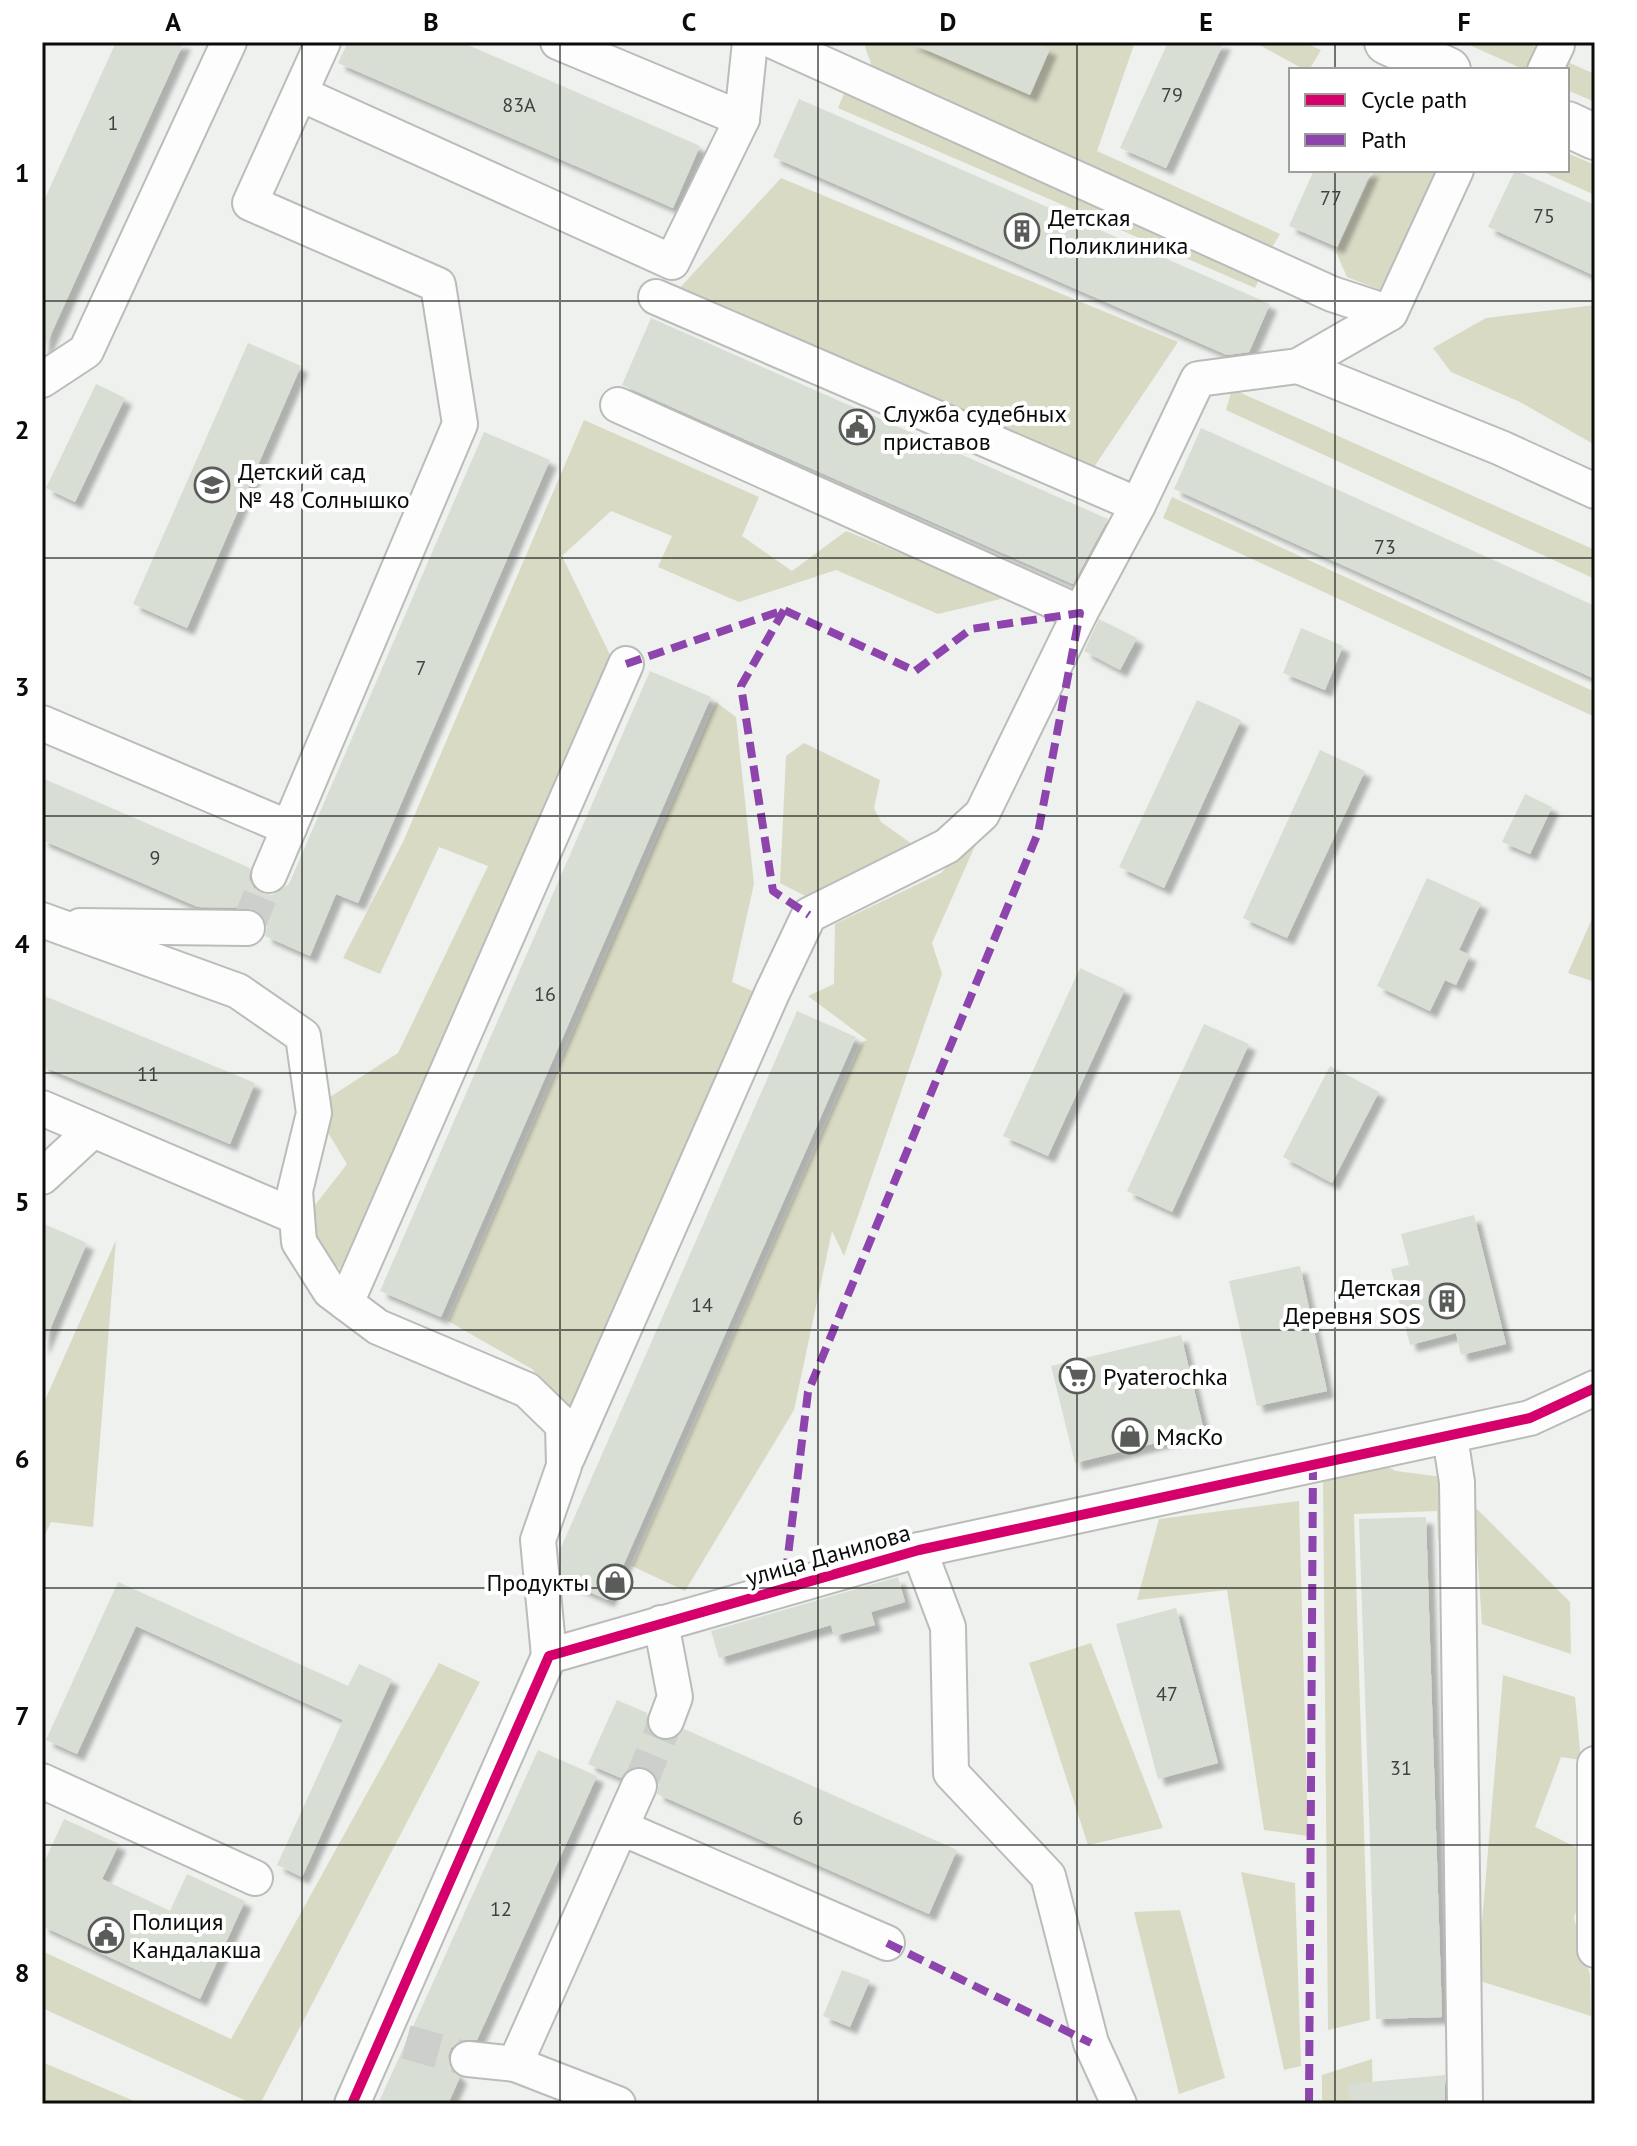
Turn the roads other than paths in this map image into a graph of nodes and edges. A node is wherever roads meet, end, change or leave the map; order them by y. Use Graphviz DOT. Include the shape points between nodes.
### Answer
graph roads {
  1 [pos="229,42"];
  2 [pos="323,42"];
  3 [pos="558,42"];
  4 [pos="750,42"];
  5 [pos="775,42"];
  6 [pos="1387,42"];
  7 [pos="1444,68"];
  8 [pos="301,94"];
  9 [pos="742,119"];
  10 [pos="1569,125"];
  11 [pos="1595,137"];
  12 [pos="1455,172"];
  13 [pos="656,297"];
  14 [pos="1390,313"];
  15 [pos="1298,366"];
  16 [pos="42,380"];
  17 [pos="618,405"];
  18 [pos="1595,491"];
  19 [pos="1138,505"];
  20 [pos="1080,613"];
  21 [pos="626,664"];
  22 [pos="42,723"];
  23 [pos="289,828"];
  24 [pos="269,875"];
  25 [pos="47,923"];
  26 [pos="247,928"];
  27 [pos="42,1108"];
  28 [pos="93,1130"];
  29 [pos="42,1177"];
  30 [pos="297,1217"];
  31 [pos="346,1303"];
  32 [pos="1595,1390"];
  33 [pos="1450,1437"];
  34 [pos="564,1466"];
  35 [pos="919,1550"];
  36 [pos="661,1623"];
  37 [pos="549,1656"];
  38 [pos="666,1721"];
  39 [pos="1595,1764"];
  40 [pos="42,1781"];
  41 [pos="639,1786"];
  42 [pos="622,1828"];
  43 [pos="255,1878"];
  44 [pos="887,1943"];
  45 [pos="1595,1950"];
  46 [pos="468,2059"];
  47 [pos="515,2064"];
  48 [pos="352,2104"];
  49 [pos="618,2104"];
  50 [pos="1119,2104"];
  51 [pos="1465,2104"];
  1 -- 16 [label="street" via="86,351"];
  2 -- 8 [label="street"];
  3 -- 9 [label="street"];
  4 -- 9 [label="street"];
  5 -- 14 [label="street" via="1332,294"];
  6 -- 7 [label="main road"];
  8 -- 9 [label="street" via="672,262"];
  8 -- 23 [label="street" via="250,203 438,285 460,424"];
  10 -- 11 [label="main road"];
  12 -- 14 [label="street"];
  13 -- 19 [label="street"];
  14 -- 15 [label="street"];
  15 -- 18 [label="street"];
  15 -- 19 [label="street" via="1198,379"];
  17 -- 20 [label="street"];
  19 -- 20 [label="street"];
  20 -- 34 [label="street" via="982,814 947,846 809,915"];
  21 -- 31 [label="street"];
  22 -- 23 [label="street"];
  23 -- 24 [label="street"];
  25 -- 26 [label="street"];
  25 -- 30 [label="street" via="238,991 303,1036 314,1113 295,1191"];
  27 -- 28 [label="street"];
  28 -- 29 [label="street"];
  28 -- 30 [label="street"];
  30 -- 31 [label="street" via="299,1242 330,1291"];
  31 -- 34 [label="street" via="378,1327 527,1390 563,1425"];
  32 -- 33 [label="street, улица Данилова" via="1530,1418"];
  33 -- 35 [label="street, улица Данилова"];
  33 -- 51 [label="street" via="1457,1482"];
  34 -- 37 [label="street" via="538,1540"];
  35 -- 36 [label="street, улица Данилова"];
  35 -- 50 [label="street" via="948,1627 951,1773 1048,1876 1091,2043"];
  36 -- 37 [label="street, улица Данилова"];
  36 -- 38 [label="street" via="675,1697"];
  37 -- 48 [label="street" via="394,2038"];
  39 -- 45 [label="street"];
  40 -- 43 [label="street"];
  41 -- 42 [label="street"];
  42 -- 44 [label="street"];
  42 -- 47 [label="street"];
  46 -- 47 [label="street"];
  47 -- 49 [label="street"];
}
